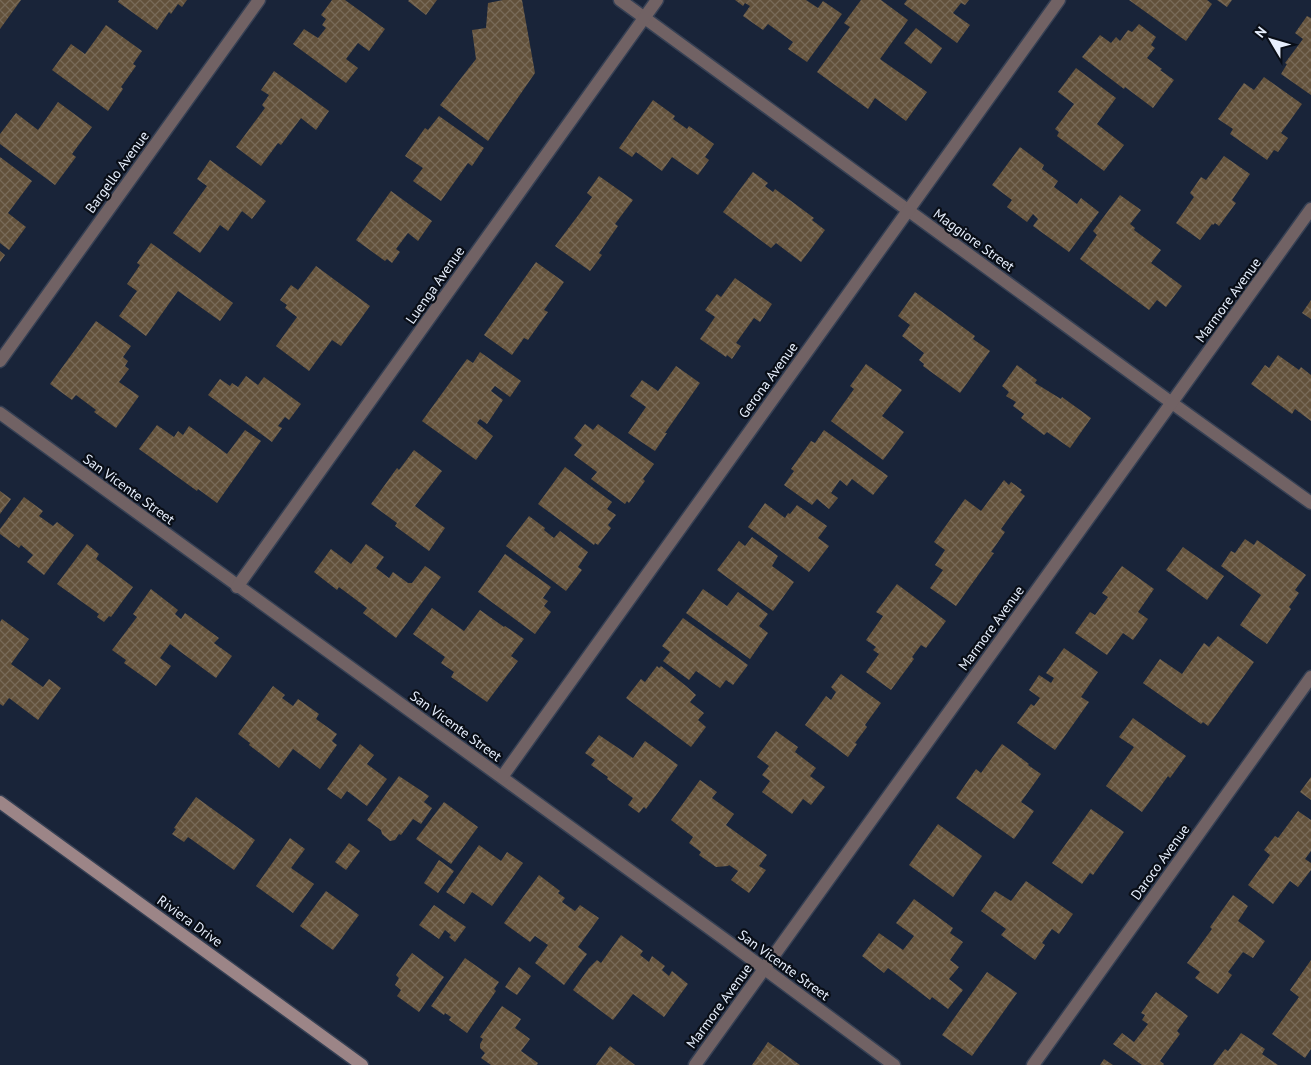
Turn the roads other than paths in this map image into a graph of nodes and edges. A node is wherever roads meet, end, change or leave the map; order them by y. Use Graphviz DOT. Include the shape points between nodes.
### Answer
graph roads {
  1 [pos="259,0"];
  2 [pos="620,0"];
  3 [pos="656,0"];
  4 [pos="1059,0"];
  5 [pos="644,18"];
  6 [pos="1311,209"];
  7 [pos="908,210"];
  8 [pos="0,361"];
  9 [pos="1172,403"];
  10 [pos="0,413"];
  11 [pos="1311,503"];
  12 [pos="237,587"];
  13 [pos="1311,677"];
  14 [pos="502,777"];
  15 [pos="0,802"];
  16 [pos="764,969"];
  17 [pos="362,1065"];
  18 [pos="695,1065"];
  19 [pos="894,1065"];
  20 [pos="1033,1065"];
  1 -- 8 [label="street, Bargello Avenue"];
  2 -- 5 [label="street, Maggiore Street"];
  3 -- 5 [label="street, Luenga Avenue"];
  4 -- 7 [label="street, Gerona Avenue"];
  5 -- 7 [label="street, Maggiore Street"];
  5 -- 12 [label="street, Luenga Avenue"];
  6 -- 9 [label="street, Marmore Avenue"];
  7 -- 9 [label="street, Maggiore Street"];
  7 -- 14 [label="street, Gerona Avenue"];
  9 -- 11 [label="street, Maggiore Street"];
  9 -- 16 [label="street, Marmore Avenue"];
  10 -- 12 [label="street, San Vicente Street"];
  12 -- 14 [label="street, San Vicente Street"];
  13 -- 20 [label="street, Daroco Avenue"];
  14 -- 16 [label="street, San Vicente Street"];
  15 -- 17 [label="street, Riviera Drive"];
  16 -- 18 [label="street, Marmore Avenue"];
  16 -- 19 [label="street, San Vicente Street"];
}
